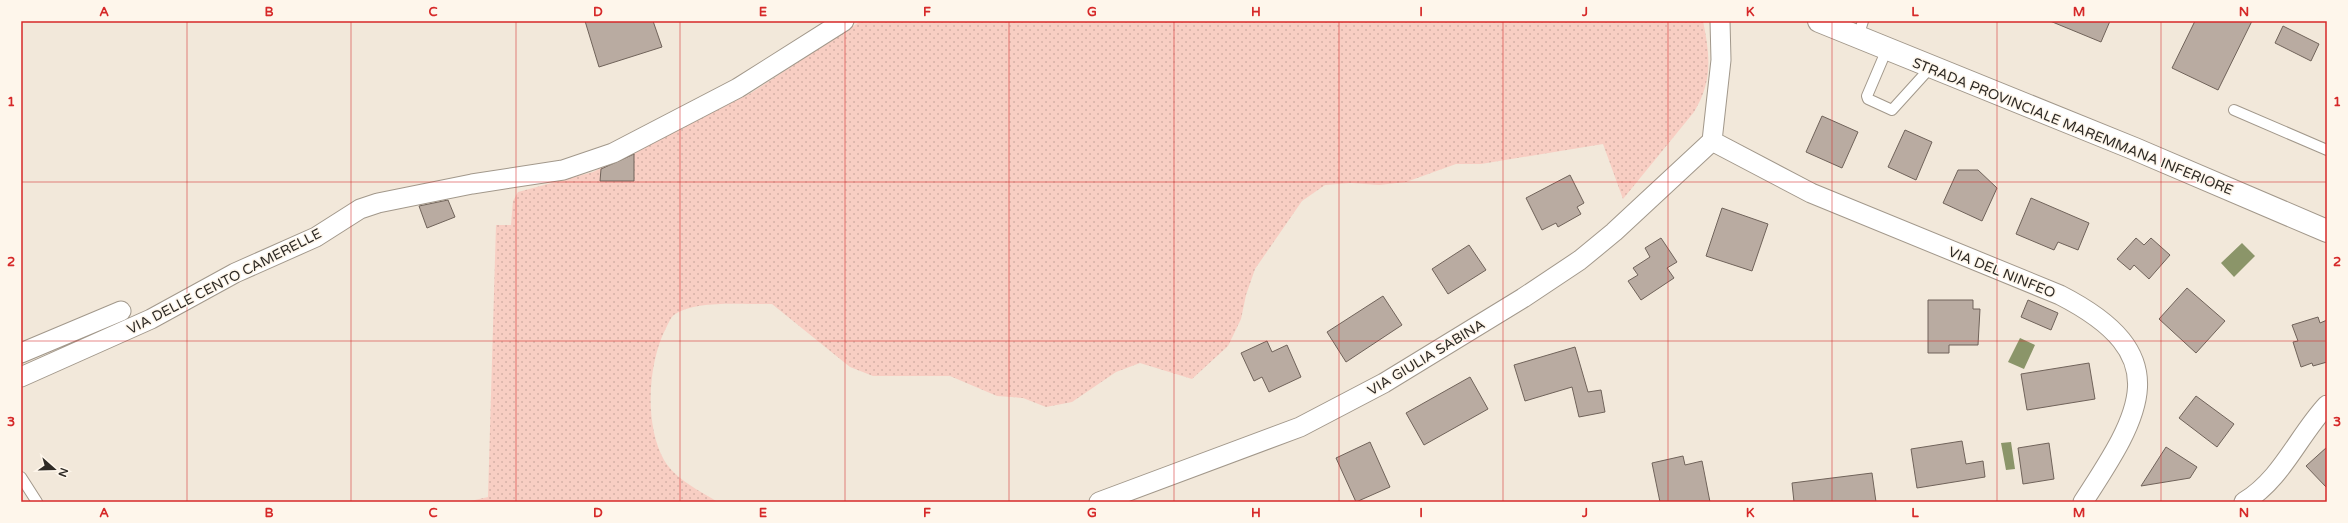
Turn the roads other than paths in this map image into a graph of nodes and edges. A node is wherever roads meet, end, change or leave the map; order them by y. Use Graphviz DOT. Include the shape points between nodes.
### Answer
graph roads {
  1 [pos="844,21"];
  2 [pos="1720,21"];
  3 [pos="1819,21"];
  4 [pos="1860,29"];
  5 [pos="1887,49"];
  6 [pos="1931,67"];
  7 [pos="2234,110"];
  8 [pos="1712,141"];
  9 [pos="2327,150"];
  10 [pos="2327,231"];
  11 [pos="121,311"];
  12 [pos="21,353"];
  13 [pos="21,377"];
  14 [pos="2327,405"];
  15 [pos="21,476"];
  16 [pos="38,502"];
  17 [pos="1099,502"];
  18 [pos="2083,502"];
  19 [pos="2244,502"];
  1 -- 13 [label="street, VIA DELLE CENTO CAMERELLE" via="738,88 613,153 563,170 472,184 360,208 316,237 235,273 151,319"];
  2 -- 8 [label="street" via="1721,60"];
  3 -- 4 [label="main road, STRADA PROVINCIALE MAREMMANA INFERIORE"];
  4 -- 5 [label="main road, STRADA PROVINCIALE MAREMMANA INFERIORE"];
  5 -- 6 [label="main road, STRADA PROVINCIALE MAREMMANA INFERIORE"];
  5 -- 6 [label="lane" via="1867,96 1868,100 1892,110"];
  6 -- 10 [label="main road, STRADA PROVINCIALE MAREMMANA INFERIORE" via="2135,149"];
  7 -- 9 [label="lane"];
  8 -- 17 [label="street, VIA GIULIA SABINA" via="1580,260 1396,377 1300,427"];
  8 -- 18 [label="street, VIA DEL NINFEO" via="1811,193 2060,295 2089,311 2112,329 2125,343 2134,360 2138,382 2136,400 2121,442"];
  11 -- 12 [label="street, VIA DELLE CENTO CAMERELLE"];
  14 -- 19 [label="street" via="2274,476 2261,490"];
  15 -- 16 [label="lane"];
}
